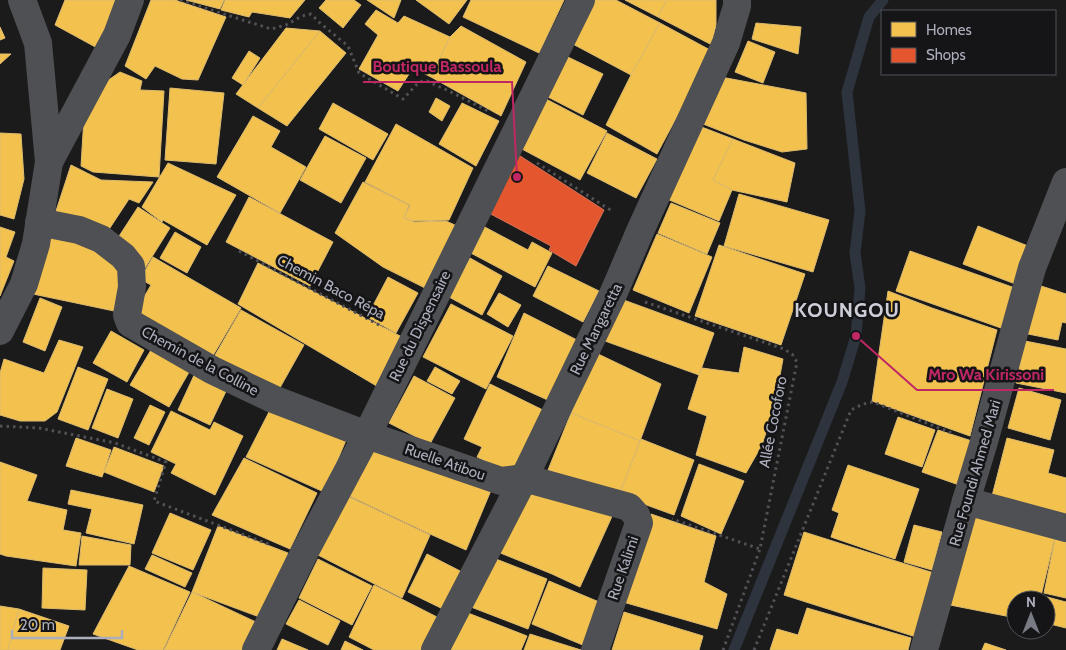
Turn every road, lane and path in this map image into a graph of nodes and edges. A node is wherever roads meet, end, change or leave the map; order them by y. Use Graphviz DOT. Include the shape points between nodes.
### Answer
graph roads {
  1 [pos="22,0"];
  2 [pos="130,0"];
  3 [pos="180,0"];
  4 [pos="581,0"];
  5 [pos="736,0"];
  6 [pos="514,136"];
  7 [pos="49,162"];
  8 [pos="1066,182"];
  9 [pos="39,222"];
  10 [pos="640,229"];
  11 [pos="239,251"];
  12 [pos="614,292"];
  13 [pos="0,331"];
  14 [pos="413,340"];
  15 [pos="0,426"];
  16 [pos="367,434"];
  17 [pos="984,445"];
  18 [pos="524,478"];
  19 [pos="966,501"];
  20 [pos="639,523"];
  21 [pos="1066,528"];
  22 [pos="760,549"];
  23 [pos="302,557"];
  24 [pos="256,650"];
  25 [pos="435,650"];
  26 [pos="595,650"];
  27 [pos="723,650"];
  28 [pos="754,650"];
  29 [pos="924,650"];
  1 -- 7 [label="street" via="38,43"];
  2 -- 7 [label="street" via="117,36"];
  3 -- 6 [label="path" via="271,29 311,14 348,46 359,73 403,99 419,82 427,81 449,91"];
  4 -- 6 [label="street, Rue du Dispensaire"];
  5 -- 10 [label="street, Rue Mangaretta" via="726,43"];
  6 -- 10 [label="path"];
  6 -- 14 [label="street, Rue du Dispensaire"];
  7 -- 9 [label="street"];
  8 -- 17 [label="street, Rue Foundi Ahmed Mari" via="1032,268"];
  9 -- 13 [label="street" via="24,284"];
  9 -- 16 [label="street, Chemin de la Colline" via="78,230 101,239 123,256 131,266 132,286 127,315 130,323 212,370 273,399"];
  10 -- 12 [label="street, Rue Mangaretta"];
  11 -- 14 [label="path, Chemin Baco Répa"];
  12 -- 18 [label="street, Rue Mangaretta"];
  12 -- 22 [label="path, Allée Cocoforo" via="792,354 796,362"];
  14 -- 16 [label="street, Rue du Dispensaire"];
  15 -- 23 [label="path" via="39,428 116,443 166,462 154,501"];
  16 -- 18 [label="street, Ruelle Atibou" via="501,481"];
  16 -- 23 [label="street, Rue du Dispensaire"];
  17 -- 19 [label="street, Rue Foundi Ahmed Mari"];
  17 -- 28 [label="path" via="873,402 851,410"];
  18 -- 20 [label="street, Rue Kalimi" via="629,507"];
  18 -- 25 [label="street, Rue Mangaretta"];
  19 -- 21 [label="street"];
  19 -- 29 [label="street, Rue Foundi Ahmed Mari"];
  20 -- 22 [label="path" via="648,510"];
  20 -- 26 [label="street, Rue Kalimi"];
  22 -- 27 [label="path, Allée Cocoforo"];
  23 -- 24 [label="street, Rue du Dispensaire"];
}
